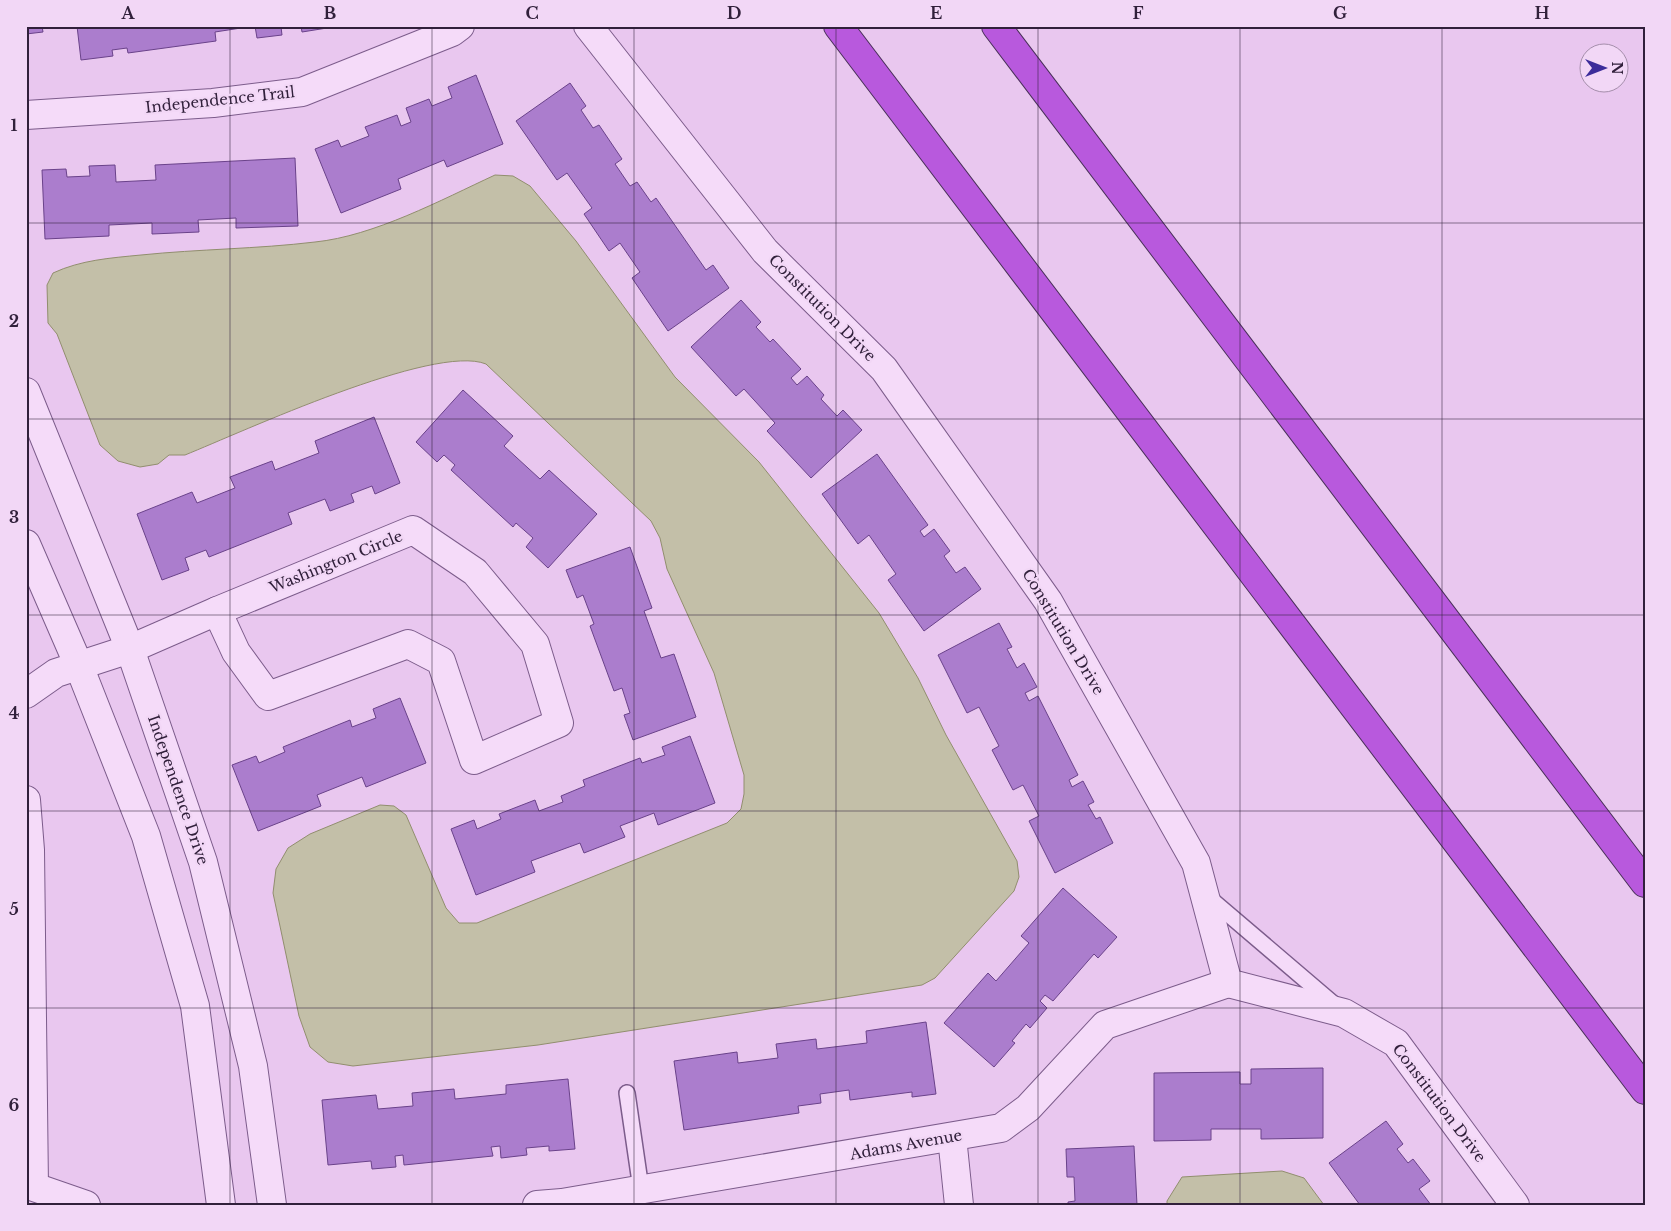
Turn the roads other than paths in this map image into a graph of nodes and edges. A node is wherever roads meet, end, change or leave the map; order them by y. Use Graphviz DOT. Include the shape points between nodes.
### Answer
graph roads {
  1 [pos="460,26"];
  2 [pos="588,26"];
  3 [pos="838,26"];
  4 [pos="996,26"];
  5 [pos="26,115"];
  6 [pos="26,392"];
  7 [pos="26,544"];
  8 [pos="217,611"];
  9 [pos="130,649"];
  10 [pos="78,666"];
  11 [pos="26,694"];
  12 [pos="26,800"];
  13 [pos="1645,883"];
  14 [pos="1204,894"];
  15 [pos="1228,983"];
  16 [pos="1344,1013"];
  17 [pos="1645,1090"];
  18 [pos="627,1094"];
  19 [pos="952,1137"];
  20 [pos="641,1189"];
  21 [pos="86,1205"];
  22 [pos="221,1205"];
  23 [pos="272,1205"];
  24 [pos="537,1205"];
  25 [pos="959,1205"];
  26 [pos="1516,1205"];
  1 -- 5 [label="street, Independence Trail" via="302,92 213,103"];
  2 -- 14 [label="street, Constitution Drive" via="765,251 884,369 1048,600 1196,863"];
  3 -- 17 [label="highway"];
  4 -- 13 [label="highway"];
  6 -- 9 [label="street, Independence Drive"];
  7 -- 10 [label="street"];
  8 -- 8 [label="street, Washington Circle" via="414,530 475,572 535,644 559,723 474,760 441,661 408,644 268,696 236,652"];
  8 -- 9 [label="street"];
  9 -- 10 [label="street"];
  9 -- 23 [label="street, Independence Drive" via="203,862 253,1066"];
  10 -- 11 [label="street" via="56,673"];
  10 -- 22 [label="street" via="146,836 195,1006"];
  12 -- 21 [label="street" via="30,850 34,1187"];
  14 -- 15 [label="street, Constitution Drive"];
  14 -- 16 [label="lane"];
  15 -- 16 [label="street, Constitution Drive"];
  15 -- 19 [label="street, Adams Avenue" via="1105,1025 1028,1108 1008,1123 1001,1128"];
  16 -- 26 [label="street, Constitution Drive" via="1396,1043"];
  18 -- 20 [label="lane"];
  19 -- 20 [label="street, Adams Avenue"];
  19 -- 25 [label="street"];
  20 -- 24 [label="street, Adams Avenue"];
}
